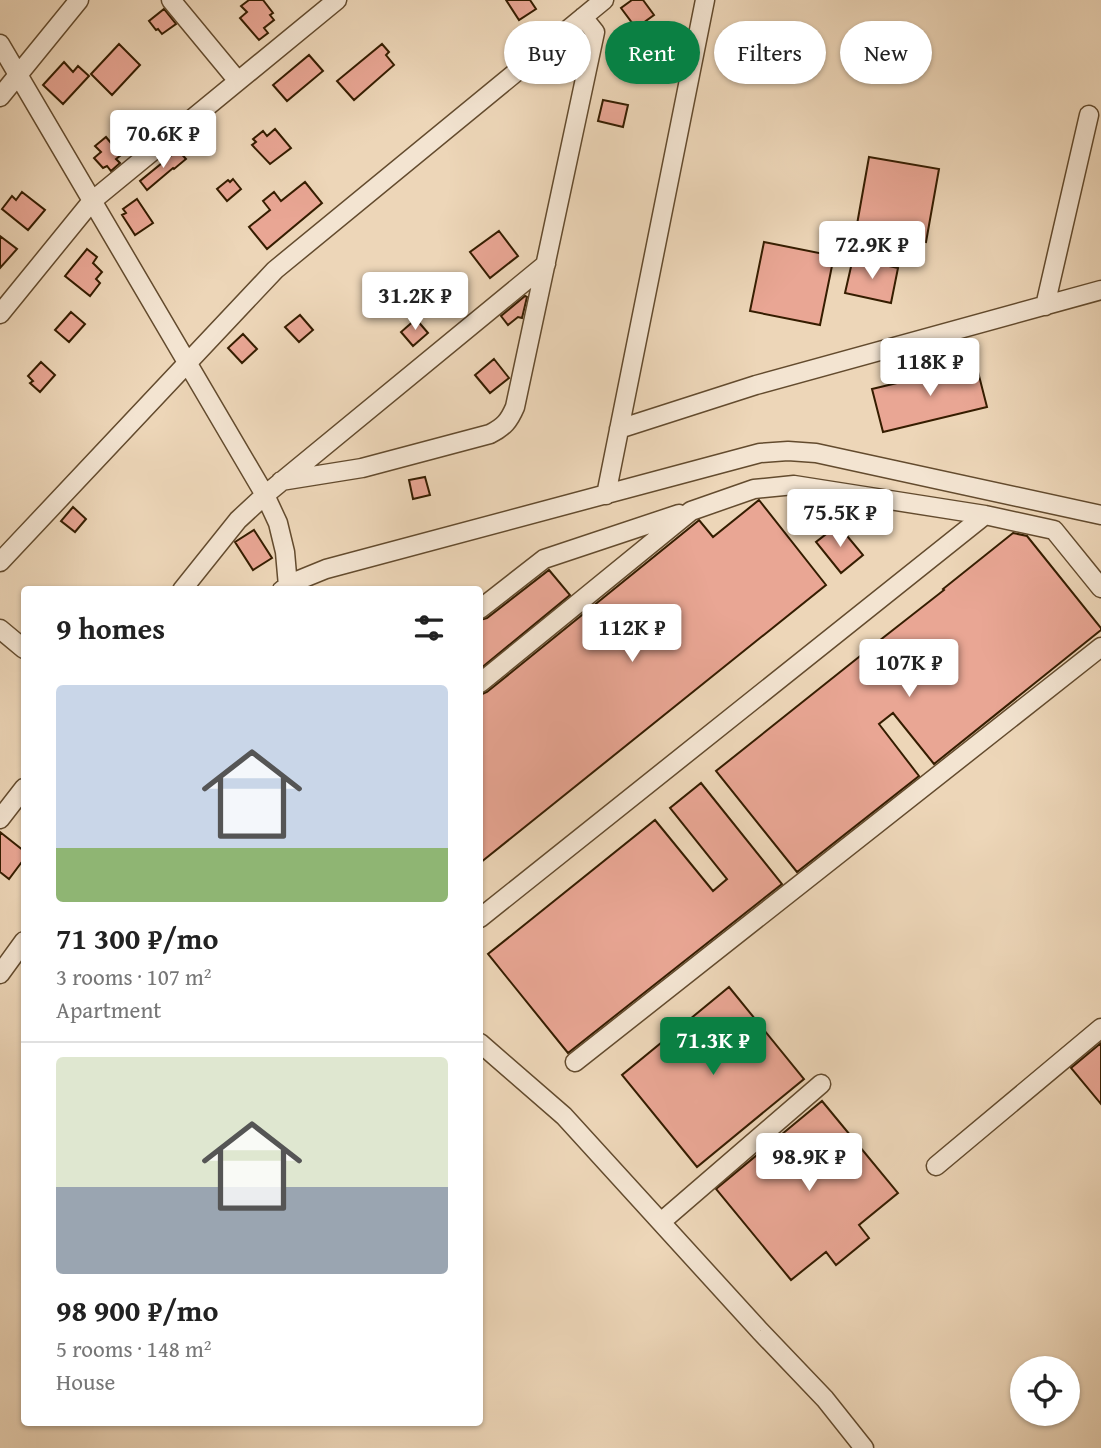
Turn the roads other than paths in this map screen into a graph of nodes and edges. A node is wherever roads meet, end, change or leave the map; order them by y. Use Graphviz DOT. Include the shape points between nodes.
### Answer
graph roads {
  1 [pos="79,0"];
  2 [pos="171,0"];
  3 [pos="337,0"];
  4 [pos="604,0"];
  5 [pos="705,0"];
  6 [pos="583,17"];
  7 [pos="0,44"];
  8 [pos="18,74"];
  9 [pos="238,81"];
  10 [pos="0,97"];
  11 [pos="1089,114"];
  12 [pos="92,201"];
  13 [pos="546,264"];
  14 [pos="1101,290"];
  15 [pos="1045,306"];
  16 [pos="0,314"];
  17 [pos="188,363"];
  18 [pos="619,429"];
  19 [pos="281,481"];
  20 [pos="265,495"];
  21 [pos="606,495"];
  22 [pos="691,510"];
  23 [pos="985,515"];
  24 [pos="1101,515"];
  25 [pos="0,562"];
  26 [pos="185,586"];
  27 [pos="285,586"];
  28 [pos="288,586"];
  29 [pos="1101,588"];
  30 [pos="483,607"];
  31 [pos="0,629"];
  32 [pos="21,646"];
  33 [pos="1101,647"];
  34 [pos="483,680"];
  35 [pos="21,792"];
  36 [pos="0,819"];
  37 [pos="483,916"];
  38 [pos="21,945"];
  39 [pos="0,974"];
  40 [pos="1101,1028"];
  41 [pos="483,1046"];
  42 [pos="575,1062"];
  43 [pos="821,1084"];
  44 [pos="936,1166"];
  45 [pos="661,1222"];
  46 [pos="864,1448"];
  1 -- 8 [label="street"];
  2 -- 9 [label="street"];
  3 -- 9 [label="street"];
  4 -- 6 [label="street"];
  5 -- 18 [label="street"];
  6 -- 13 [label="street" via="595,32"];
  6 -- 17 [label="street" via="275,270"];
  7 -- 8 [label="street"];
  8 -- 10 [label="street"];
  8 -- 12 [label="street"];
  9 -- 12 [label="street"];
  11 -- 15 [label="street"];
  12 -- 16 [label="street"];
  12 -- 17 [label="street"];
  13 -- 19 [label="street"];
  13 -- 19 [label="street" via="515,407 502,428 362,468"];
  14 -- 15 [label="street"];
  15 -- 18 [label="street" via="756,385"];
  17 -- 20 [label="street"];
  17 -- 25 [label="street"];
  18 -- 21 [label="street"];
  19 -- 20 [label="street"];
  20 -- 26 [label="street" via="238,520"];
  20 -- 27 [label="street" via="285,552"];
  21 -- 24 [label="street" via="760,453 788,451 816,453"];
  21 -- 28 [label="street" via="326,569"];
  22 -- 23 [label="street" via="754,489 794,485"];
  22 -- 30 [label="street" via="544,559"];
  22 -- 34 [label="street"];
  23 -- 29 [label="street" via="1055,530"];
  23 -- 37 [label="street"];
  31 -- 32 [label="street"];
  33 -- 42 [label="street"];
  35 -- 36 [label="street"];
  38 -- 39 [label="street"];
  40 -- 44 [label="street"];
  41 -- 45 [label="street" via="564,1116"];
  43 -- 45 [label="street"];
  45 -- 46 [label="street" via="825,1399"];
}
